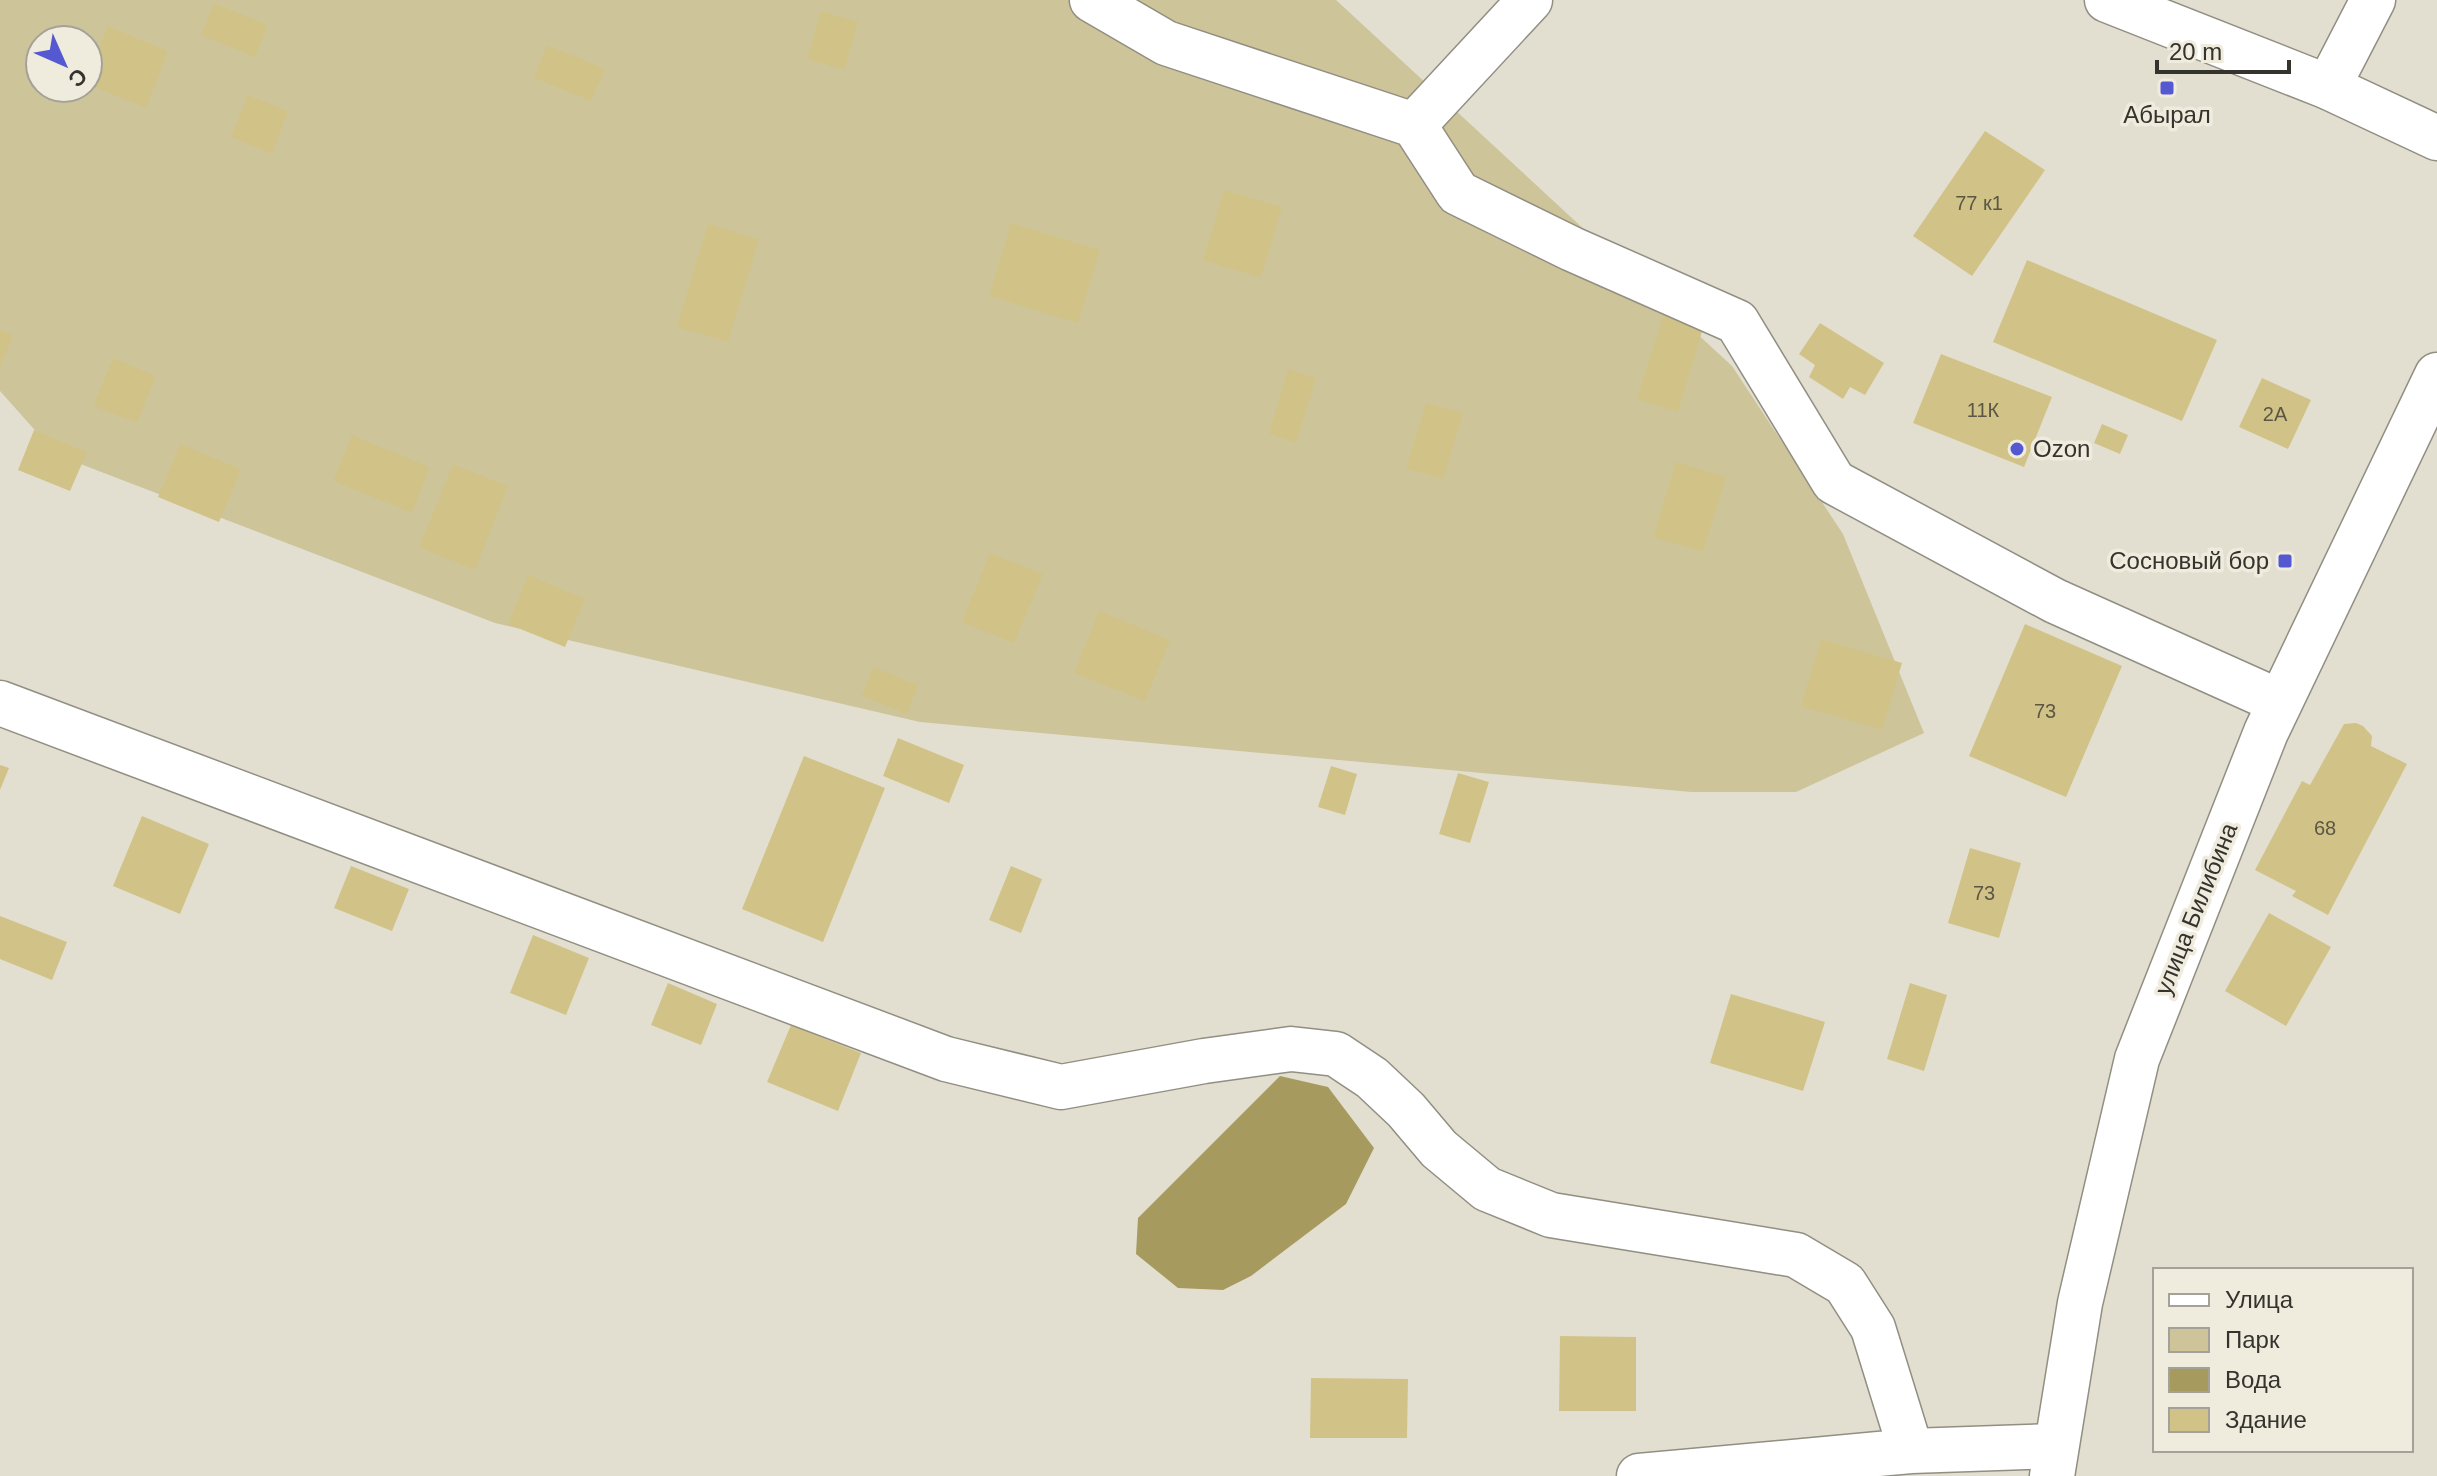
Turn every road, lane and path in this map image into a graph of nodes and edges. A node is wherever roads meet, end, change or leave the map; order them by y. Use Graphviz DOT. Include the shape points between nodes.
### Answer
graph roads {
  1 [pos="1092,0"];
  2 [pos="1530,0"];
  3 [pos="2107,0"];
  4 [pos="2373,0"];
  5 [pos="2328,87"];
  6 [pos="1414,125"];
  7 [pos="2437,138"];
  8 [pos="2437,375"];
  9 [pos="2280,702"];
  10 [pos="0,703"];
  11 [pos="1911,1451"];
  12 [pos="2053,1461"];
  13 [pos="1639,1476"];
  1 -- 6 [label="street" via="1166,43"];
  2 -- 6 [label="street"];
  3 -- 5 [label="street"];
  4 -- 5 [label="street"];
  5 -- 7 [label="street"];
  6 -- 9 [label="street" via="1458,193 1737,322 1834,482 2055,601"];
  8 -- 9 [label="street, улица Билибина"];
  9 -- 12 [label="street, улица Билибина" via="2137,1059 2080,1303"];
  10 -- 11 [label="street" via="946,1059 1061,1087 1291,1049 1336,1054 1372,1078 1439,1149 1487,1189 1551,1215 1796,1255 1845,1284 1873,1328"];
  11 -- 12 [label="street"];
  11 -- 13 [label="street"];
}
